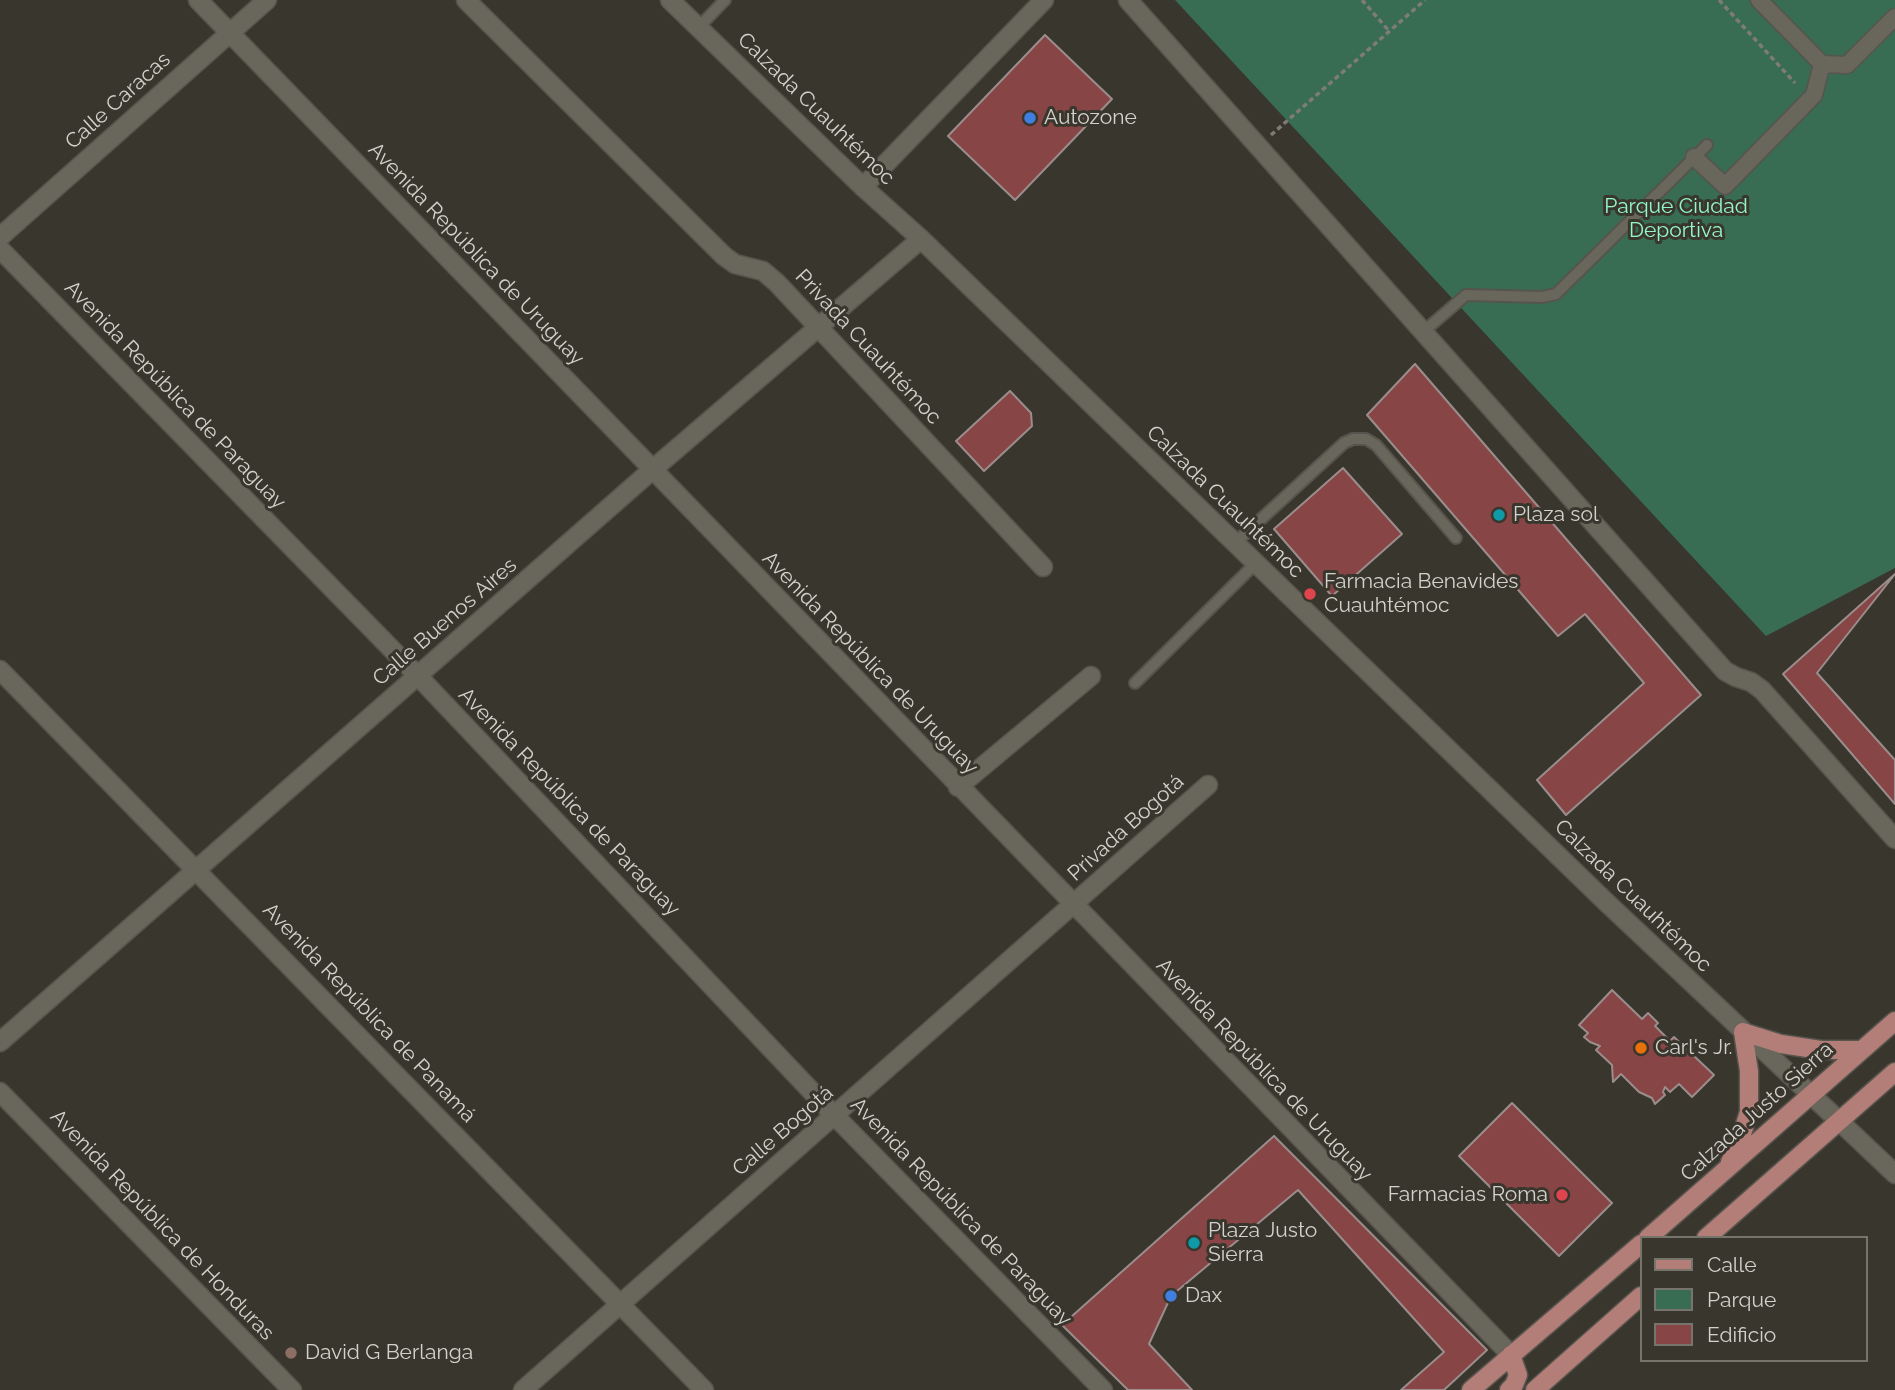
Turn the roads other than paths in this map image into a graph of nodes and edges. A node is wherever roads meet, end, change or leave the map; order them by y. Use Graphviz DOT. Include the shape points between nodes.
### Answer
graph roads {
  1 [pos="198,0"];
  2 [pos="267,0"];
  3 [pos="466,0"];
  4 [pos="670,0"];
  5 [pos="725,0"];
  6 [pos="1044,0"];
  7 [pos="1128,0"];
  8 [pos="1759,0"];
  9 [pos="1895,18"];
  10 [pos="698,28"];
  11 [pos="230,32"];
  12 [pos="1822,64"];
  13 [pos="1707,145"];
  14 [pos="1695,157"];
  15 [pos="863,187"];
  16 [pos="0,237"];
  17 [pos="921,239"];
  18 [pos="0,249"];
  19 [pos="818,327"];
  20 [pos="1423,332"];
  21 [pos="652,470"];
  22 [pos="1456,538"];
  23 [pos="1235,543"];
  24 [pos="1256,564"];
  25 [pos="1044,567"];
  26 [pos="0,670"];
  27 [pos="418,676"];
  28 [pos="1091,676"];
  29 [pos="1135,683"];
  30 [pos="1208,785"];
  31 [pos="958,787"];
  32 [pos="1895,839"];
  33 [pos="197,869"];
  34 [pos="1073,906"];
  35 [pos="1895,1021"];
  36 [pos="1743,1032"];
  37 [pos="0,1042"];
  38 [pos="1862,1050"];
  39 [pos="1895,1072"];
  40 [pos="0,1093"];
  41 [pos="1810,1095"];
  42 [pos="835,1116"];
  43 [pos="1838,1120"];
  44 [pos="1726,1171"];
  45 [pos="1895,1174"];
  46 [pos="1650,1236"];
  47 [pos="1708,1236"];
  48 [pos="1640,1245"];
  49 [pos="1640,1297"];
  50 [pos="621,1304"];
  51 [pos="1510,1355"];
  52 [pos="1541,1388"];
  53 [pos="292,1390"];
  54 [pos="523,1390"];
  55 [pos="704,1390"];
  56 [pos="1103,1390"];
  57 [pos="1471,1390"];
  58 [pos="1509,1390"];
  1 -- 11 [label="street, Avenida República de Uruguay"];
  2 -- 11 [label="street, Calle Caracas"];
  3 -- 19 [label="street, Privada Cuauhtémoc" via="724,256 735,264 763,271"];
  4 -- 10 [label="street, Calzada Cuauhtémoc"];
  5 -- 10 [label="lane"];
  6 -- 15 [label="street"];
  7 -- 20 [label="street"];
  8 -- 12 [label="street"];
  9 -- 12 [label="street" via="1847,65"];
  10 -- 15 [label="street, Calzada Cuauhtémoc"];
  11 -- 16 [label="street, Calle Caracas"];
  11 -- 21 [label="street, Avenida República de Uruguay"];
  12 -- 14 [label="street" via="1814,95 1725,186"];
  13 -- 14 [label="lane"];
  14 -- 20 [label="lane" via="1556,293 1542,297 1466,295"];
  15 -- 17 [label="street, Calzada Cuauhtémoc"];
  17 -- 19 [label="street, Calle Buenos Aires"];
  17 -- 23 [label="street, Calzada Cuauhtémoc"];
  18 -- 27 [label="street, Avenida República de Paraguay"];
  19 -- 21 [label="street, Calle Buenos Aires"];
  19 -- 25 [label="street, Privada Cuauhtémoc"];
  20 -- 32 [label="street" via="1726,671 1762,690"];
  21 -- 27 [label="street, Calle Buenos Aires"];
  21 -- 31 [label="street, Avenida República de Uruguay"];
  22 -- 23 [label="lane" via="1376,446 1366,439 1353,439"];
  23 -- 24 [label="street, Calzada Cuauhtémoc"];
  24 -- 29 [label="lane"];
  24 -- 36 [label="street, Calzada Cuauhtémoc"];
  26 -- 33 [label="street, Avenida República de Panamá"];
  27 -- 33 [label="street, Calle Buenos Aires"];
  27 -- 42 [label="street, Avenida República de Paraguay"];
  28 -- 31 [label="street"];
  30 -- 34 [label="street, Privada Bogotá"];
  31 -- 34 [label="street, Avenida República de Uruguay"];
  33 -- 37 [label="street, Calle Buenos Aires"];
  33 -- 50 [label="street, Avenida República de Panamá"];
  34 -- 42 [label="street, Calle Bogotá"];
  34 -- 51 [label="street, Avenida República de Uruguay"];
  35 -- 38 [label="main road, Calzada Justo Sierra"];
  36 -- 38 [label="main road" via="1781,1044"];
  36 -- 41 [label="street, Calzada Cuauhtémoc"];
  36 -- 44 [label="main road" via="1749,1112"];
  38 -- 41 [label="main road, Calzada Justo Sierra"];
  39 -- 43 [label="main road"];
  40 -- 53 [label="street, Avenida República de Honduras"];
  41 -- 43 [label="street, Calzada Cuauhtémoc"];
  41 -- 44 [label="main road, Calzada Justo Sierra"];
  42 -- 50 [label="street, Calle Bogotá"];
  42 -- 56 [label="street, Avenida República de Paraguay"];
  43 -- 45 [label="street, Calzada Cuauhtémoc"];
  43 -- 47 [label="main road"];
  44 -- 46 [label="main road, Calzada Justo Sierra"];
  48 -- 51 [label="main road"];
  49 -- 52 [label="main road"];
  50 -- 54 [label="street, Calle Bogotá"];
  50 -- 55 [label="street, Avenida República de Panamá"];
  51 -- 57 [label="main road"];
  51 -- 58 [label="main road" via="1518,1375"];
}
